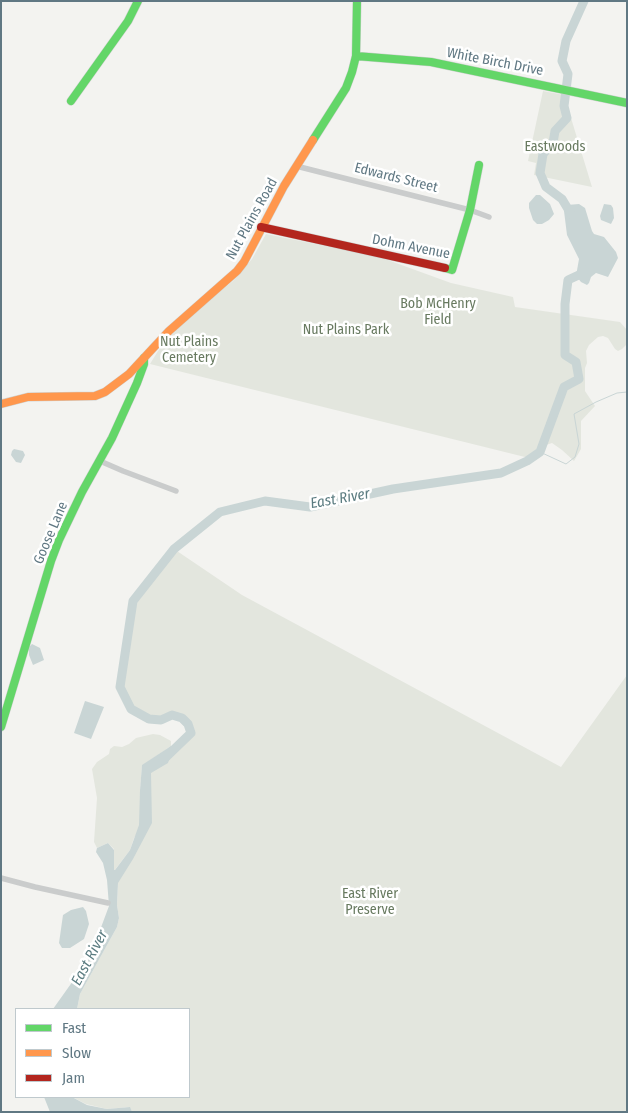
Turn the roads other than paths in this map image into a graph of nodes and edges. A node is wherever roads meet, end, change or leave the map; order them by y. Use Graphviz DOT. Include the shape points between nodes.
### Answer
graph roads {
  1 [pos="138,1"];
  2 [pos="357,1"];
  3 [pos="356,56"];
  4 [pos="71,101"];
  5 [pos="627,103"];
  6 [pos="478,165"];
  7 [pos="296,166"];
  8 [pos="470,210"];
  9 [pos="489,217"];
  10 [pos="261,227"];
  11 [pos="144,358"];
  12 [pos="1,404"];
  13 [pos="100,461"];
  14 [pos="176,491"];
  15 [pos="1,727"];
  16 [pos="1,878"];
  17 [pos="108,903"];
  1 -- 4 [label="street" via="128,21"];
  2 -- 3 [label="street, Nut Plains Road"];
  3 -- 5 [label="street, White Birch Drive" via="431,62"];
  3 -- 7 [label="street, Nut Plains Road" via="346,88"];
  6 -- 8 [label="street, Dohm Avenue"];
  7 -- 8 [label="street, Edwards Street"];
  7 -- 10 [label="street, Nut Plains Road"];
  8 -- 9 [label="street, Edwards Street"];
  8 -- 10 [label="street, Dohm Avenue" via="452,270"];
  10 -- 11 [label="street, Nut Plains Road" via="237,271 169,331"];
  11 -- 12 [label="street, Nut Plains Road" via="118,384 95,396 28,397"];
  11 -- 13 [label="street, Goose Lane" via="137,383"];
  13 -- 14 [label="street"];
  13 -- 15 [label="street, Goose Lane" via="53,554"];
  16 -- 17 [label="street"];
}
